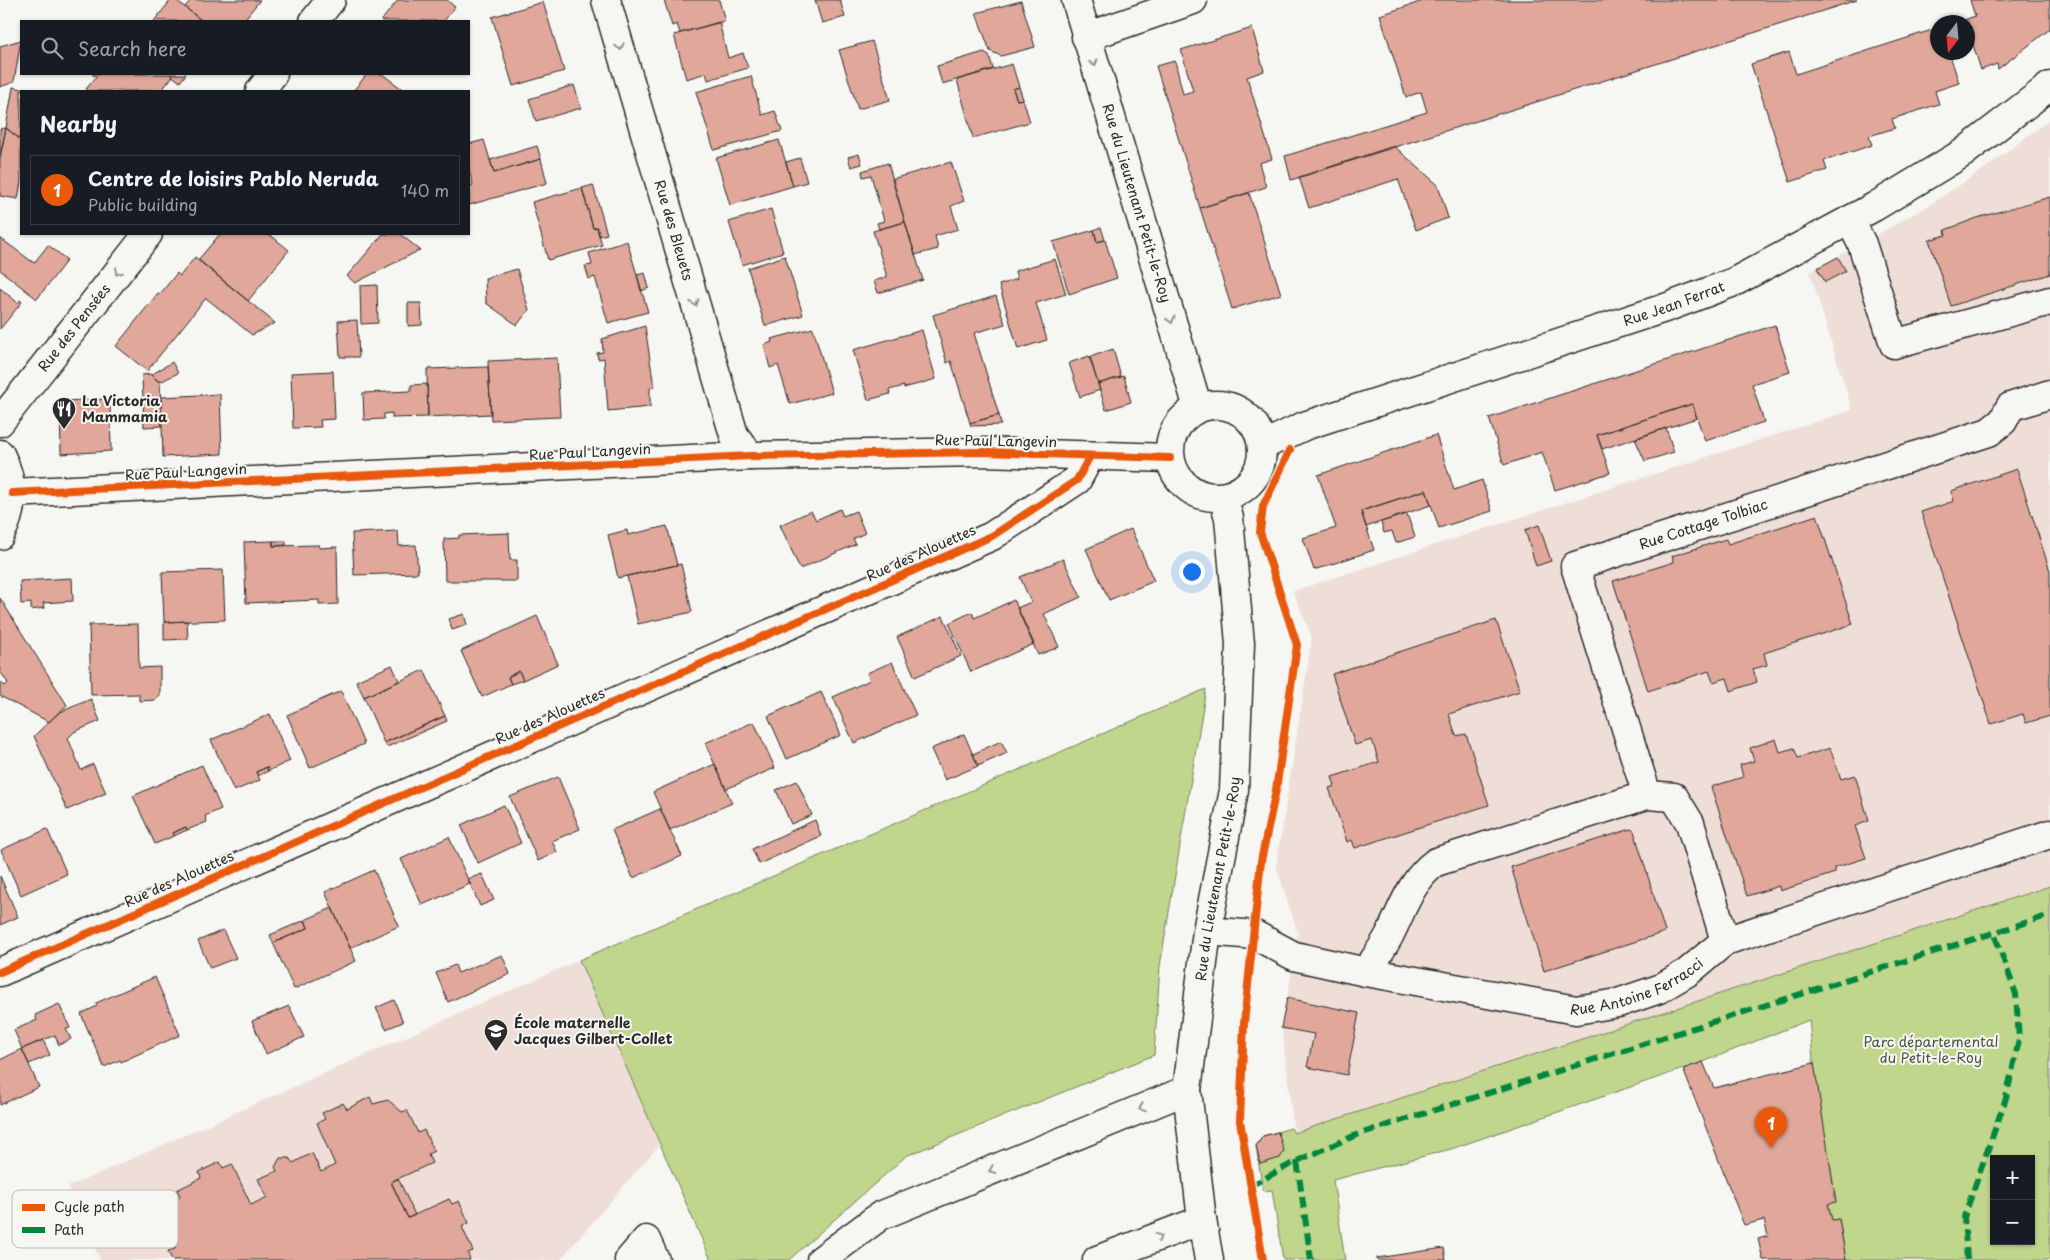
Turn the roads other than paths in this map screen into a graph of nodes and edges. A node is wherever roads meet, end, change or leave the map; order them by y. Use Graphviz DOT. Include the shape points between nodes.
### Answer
graph roads {
  1 [pos="331,0"];
  2 [pos="606,0"];
  3 [pos="1076,0"];
  4 [pos="1193,0"];
  5 [pos="315,20"];
  6 [pos="1086,37"];
  7 [pos="272,75"];
  8 [pos="2050,86"];
  9 [pos="261,90"];
  10 [pos="1850,220"];
  11 [pos="147,235"];
  12 [pos="2050,301"];
  13 [pos="2050,394"];
  14 [pos="1198,408"];
  15 [pos="0,422"];
  16 [pos="1262,446"];
  17 [pos="0,454"];
  18 [pos="750,456"];
  19 [pos="1090,456"];
  20 [pos="1170,458"];
  21 [pos="12,493"];
  22 [pos="1223,497"];
  23 [pos="0,535"];
  24 [pos="1646,795"];
  25 [pos="2050,834"];
  26 [pos="1207,931"];
  27 [pos="1725,940"];
  28 [pos="0,972"];
  29 [pos="1366,972"];
  30 [pos="1187,1090"];
  31 [pos="1202,1220"];
  32 [pos="629,1260"];
  33 [pos="656,1260"];
  34 [pos="821,1260"];
  35 [pos="1097,1260"];
  36 [pos="1210,1260"];
  1 -- 5 [label="street"];
  2 -- 18 [label="street, Rue des Bleuets, one-way" via="734,434"];
  3 -- 6 [label="street, Rue du Lieutenant Petit-le-Roy"];
  4 -- 6 [label="street"];
  6 -- 14 [label="street, Rue du Lieutenant Petit-le-Roy, one-way"];
  7 -- 9 [label="street"];
  8 -- 10 [label="street, Rue Jean Ferrat" via="1963,152"];
  10 -- 12 [label="street" via="1862,244 1894,344"];
  10 -- 16 [label="street, Rue Jean Ferrat" via="1734,282 1304,426"];
  11 -- 15 [label="street, Rue des Pensées, one-way"];
  13 -- 24 [label="street, Rue Cottage Tolbiac" via="2010,407 2003,421 1989,432 1575,566"];
  14 -- 16 [label="street" via="1212,404 1239,410 1259,432"];
  14 -- 20 [label="street" via="1175,428"];
  16 -- 22 [label="street" via="1262,460 1257,473 1236,493"];
  17 -- 21 [label="street" via="9,473"];
  18 -- 19 [label="street, Rue Paul Langevin" via="982,452"];
  18 -- 21 [label="street, Rue Paul Langevin"];
  19 -- 20 [label="street, Rue Paul Langevin"];
  19 -- 28 [label="street, Rue des Alouettes" via="1077,480 992,536"];
  20 -- 22 [label="street" via="1174,472 1183,484 1201,494"];
  21 -- 23 [label="street" via="9,518"];
  22 -- 26 [label="street, Rue du Lieutenant Petit-le-Roy" via="1229,518 1240,644 1234,790"];
  24 -- 27 [label="street" via="1674,797 1690,823"];
  24 -- 29 [label="street" via="1436,862 1416,881 1389,936"];
  25 -- 27 [label="street, Rue Antoine Ferracci"];
  26 -- 29 [label="street, Rue Antoine Ferracci" via="1255,935 1294,956"];
  26 -- 30 [label="street, Rue du Lieutenant Petit-le-Roy"];
  27 -- 29 [label="street, Rue Antoine Ferracci" via="1688,972 1660,989 1618,1003 1576,1010"];
  30 -- 31 [label="street, Rue du Lieutenant Petit-le-Roy"];
  30 -- 34 [label="street, one-way" via="880,1216"];
  35 -- 31 [label="street, one-way"];
  31 -- 36 [label="street, Rue du Lieutenant Petit-le-Roy"];
  32 -- 33 [label="street" via="646,1240"];
}
